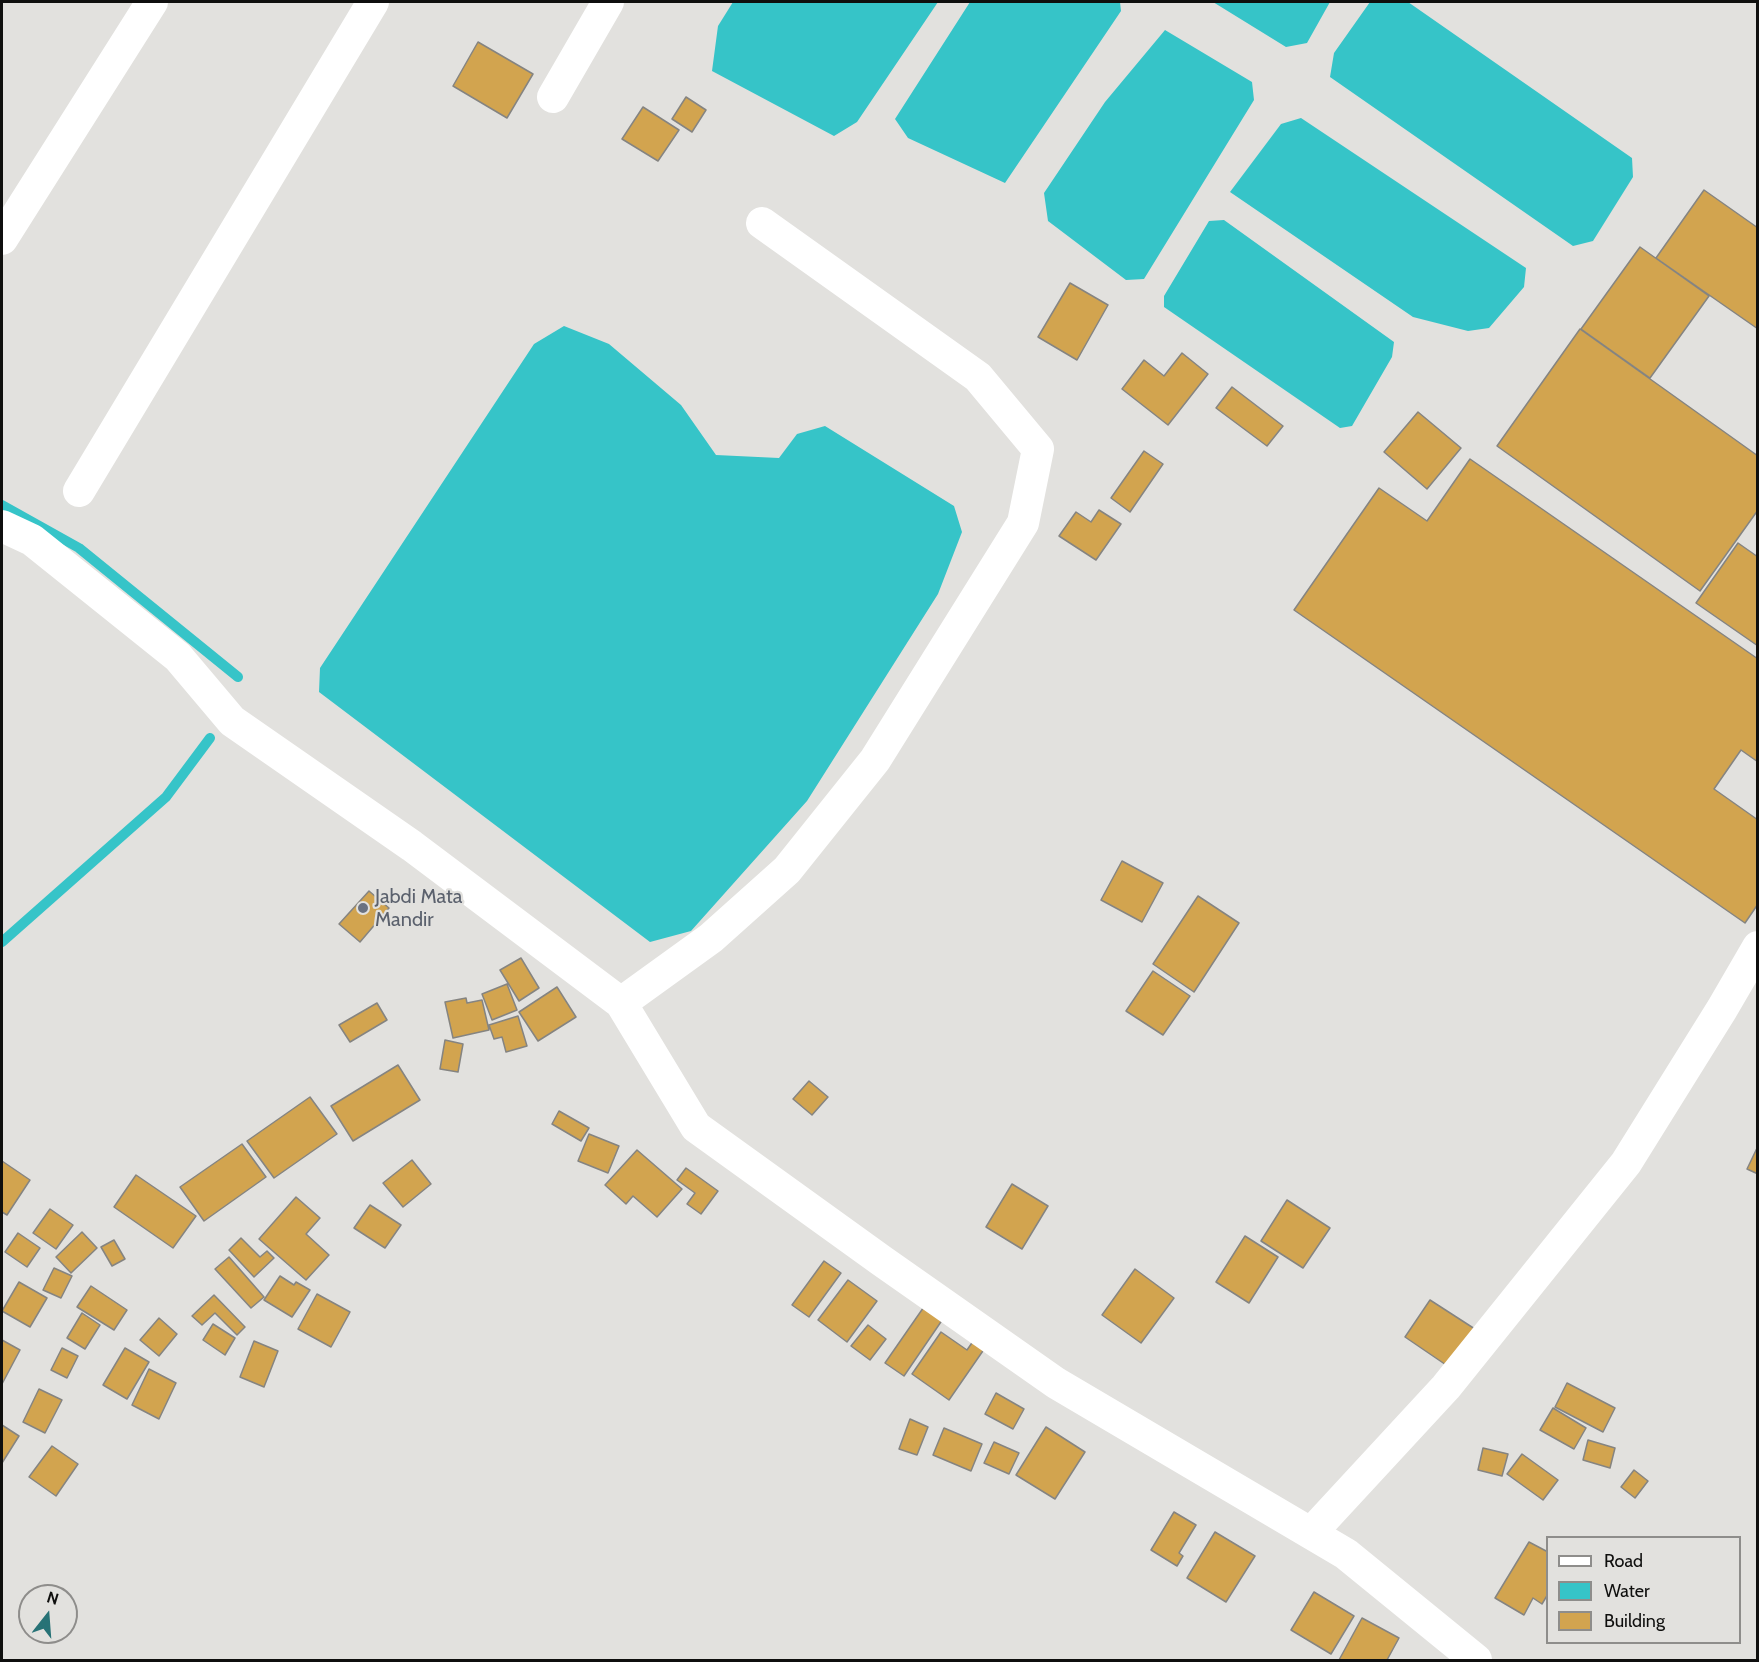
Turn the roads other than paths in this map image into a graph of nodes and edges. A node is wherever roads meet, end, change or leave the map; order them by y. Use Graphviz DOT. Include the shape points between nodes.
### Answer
graph roads {
  1 [pos="152,2"];
  2 [pos="373,2"];
  3 [pos="608,2"];
  4 [pos="554,97"];
  5 [pos="762,223"];
  6 [pos="2,239"];
  7 [pos="80,491"];
  8 [pos="2,526"];
  9 [pos="1758,947"];
  10 [pos="621,1003"];
  11 [pos="1311,1533"];
  12 [pos="1476,1660"];
  1 -- 6 [label="street"];
  2 -- 7 [label="street"];
  3 -- 4 [label="street"];
  5 -- 10 [label="street" via="978,377 1038,448 1023,524 875,760 787,870 711,938"];
  8 -- 10 [label="street" via="32,540 178,657 232,721 412,846"];
  9 -- 11 [label="street" via="1626,1163 1446,1387"];
  10 -- 11 [label="street" via="696,1127 1056,1383"];
  11 -- 12 [label="street" via="1346,1554"];
}
